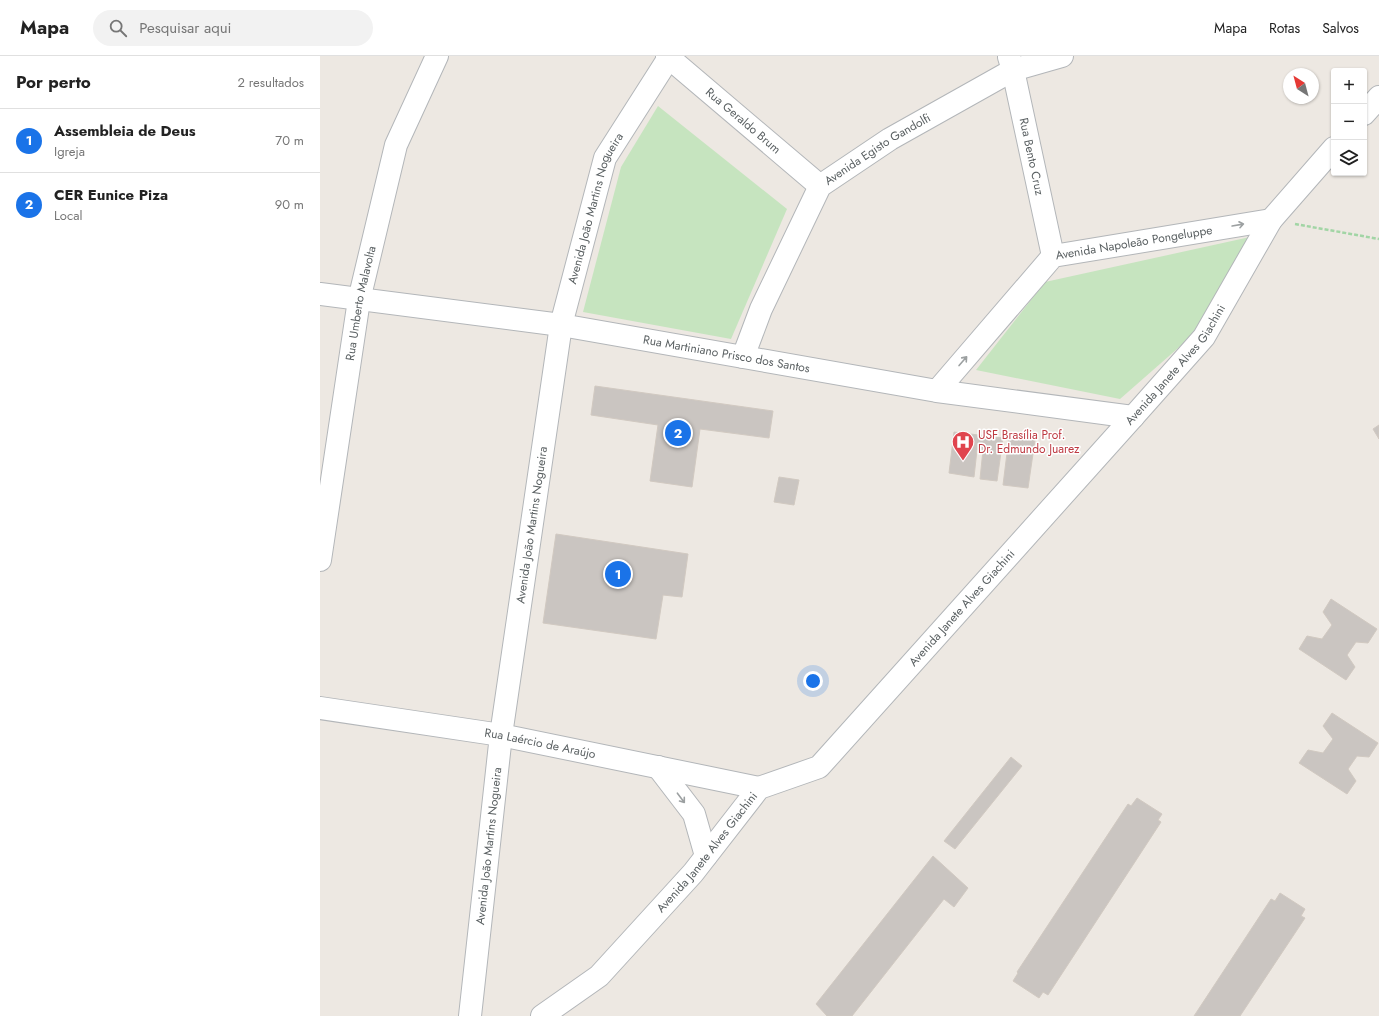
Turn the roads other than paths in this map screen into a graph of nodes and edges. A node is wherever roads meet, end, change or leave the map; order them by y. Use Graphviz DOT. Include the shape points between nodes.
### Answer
graph roads {
  1 [pos="437,56"];
  2 [pos="669,56"];
  3 [pos="1062,56"];
  4 [pos="1011,63"];
  5 [pos="1379,98"];
  6 [pos="1367,111"];
  7 [pos="1331,151"];
  8 [pos="820,186"];
  9 [pos="1271,220"];
  10 [pos="1053,256"];
  11 [pos="320,294"];
  12 [pos="359,300"];
  13 [pos="561,326"];
  14 [pos="743,358"];
  15 [pos="937,391"];
  16 [pos="1133,417"];
  17 [pos="320,560"];
  18 [pos="320,708"];
  19 [pos="501,735"];
  20 [pos="658,767"];
  21 [pos="759,788"];
  22 [pos="706,856"];
  23 [pos="470,1016"];
  24 [pos="542,1016"];
  1 -- 12 [label="street, Rua Umberto Malavolta" via="396,146"];
  2 -- 8 [label="street, Rua Geraldo Brum"];
  2 -- 13 [label="street, Avenida João Martins Nogueira" via="605,158"];
  3 -- 4 [label="street, Avenida Egisto Gandolfi"];
  4 -- 8 [label="street, Avenida Egisto Gandolfi"];
  4 -- 10 [label="street, Rua Bento Cruz"];
  5 -- 6 [label="street"];
  7 -- 9 [label="street, Avenida Janete Alves Giachini"];
  8 -- 14 [label="street, Avenida Egisto Gandolfi" via="761,309"];
  10 -- 9 [label="street, Avenida Napoleão Pongeluppe, one-way"];
  9 -- 16 [label="street, Avenida Janete Alves Giachini" via="1204,336"];
  15 -- 10 [label="street, Avenida Napoleão Pongeluppe, one-way"];
  11 -- 12 [label="street, Rua Martiniano Prisco dos Santos"];
  12 -- 13 [label="street, Rua Martiniano Prisco dos Santos"];
  12 -- 17 [label="street, Rua Umberto Malavolta"];
  13 -- 14 [label="street, Rua Martiniano Prisco dos Santos"];
  13 -- 19 [label="street, Avenida João Martins Nogueira"];
  14 -- 15 [label="street, Rua Martiniano Prisco dos Santos"];
  15 -- 16 [label="street, Rua Martiniano Prisco dos Santos"];
  16 -- 21 [label="street, Avenida Janete Alves Giachini" via="819,767"];
  18 -- 19 [label="street, Rua Laércio de Araújo"];
  19 -- 20 [label="street, Rua Laércio de Araújo"];
  19 -- 23 [label="street, Avenida João Martins Nogueira"];
  20 -- 21 [label="street, Rua Laércio de Araújo"];
  20 -- 22 [label="street, one-way" via="694,814"];
  21 -- 22 [label="street, Avenida Janete Alves Giachini"];
  22 -- 24 [label="street, Avenida Janete Alves Giachini" via="599,976"];
}
